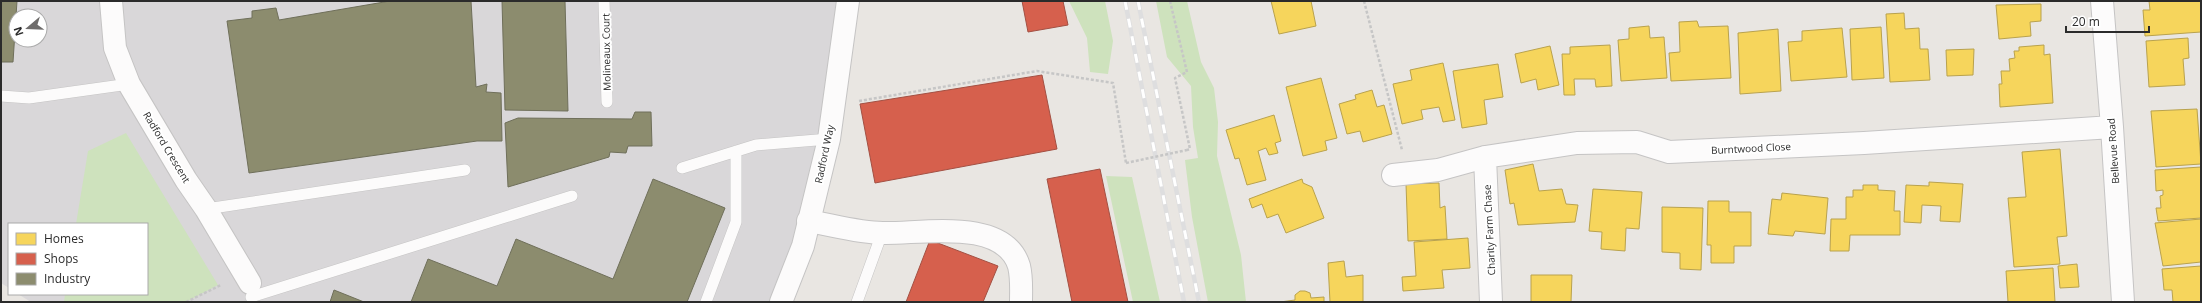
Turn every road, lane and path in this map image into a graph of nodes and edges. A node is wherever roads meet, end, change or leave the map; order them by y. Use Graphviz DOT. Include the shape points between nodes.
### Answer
graph roads {
  1 [pos="112,1"];
  2 [pos="604,1"];
  3 [pos="848,1"];
  4 [pos="1170,1"];
  5 [pos="1364,1"];
  6 [pos="2102,1"];
  7 [pos="129,84"];
  8 [pos="1,96"];
  9 [pos="607,102"];
  10 [pos="833,105"];
  11 [pos="2112,127"];
  12 [pos="829,139"];
  13 [pos="736,151"];
  14 [pos="1485,157"];
  15 [pos="682,168"];
  16 [pos="465,170"];
  17 [pos="1400,174"];
  18 [pos="572,196"];
  19 [pos="206,209"];
  20 [pos="808,221"];
  21 [pos="882,233"];
  22 [pos="251,294"];
  23 [pos="186,302"];
  24 [pos="706,302"];
  25 [pos="781,302"];
  26 [pos="857,302"];
  27 [pos="1021,302"];
  28 [pos="1491,302"];
  29 [pos="2123,302"];
  1 -- 7 [label="street, Radford Crescent" via="115,48"];
  2 -- 9 [label="lane, Molineaux Court"];
  3 -- 10 [label="street, Radford Way"];
  4 -- 10 [label="path, bridge" via="1187,72 1175,78 1190,149 1187,150 1126,163 1114,83 1037,71"];
  5 -- 17 [label="path"];
  6 -- 11 [label="street, Bellevue Road"];
  7 -- 8 [label="lane" via="29,98"];
  7 -- 19 [label="street, Radford Crescent"];
  10 -- 12 [label="street, Radford Way"];
  11 -- 14 [label="street, Burntwood Close" via="1669,152 1637,142 1577,144"];
  11 -- 29 [label="street, Bellevue Road"];
  12 -- 13 [label="lane" via="756,145"];
  12 -- 20 [label="street, Radford Way"];
  13 -- 15 [label="lane"];
  13 -- 24 [label="lane" via="736,222"];
  14 -- 17 [label="street, Burntwood Close" via="1438,170"];
  14 -- 28 [label="street, Charity Farm Chase"];
  16 -- 19 [label="lane"];
  18 -- 22 [label="lane"];
  19 -- 22 [label="street, Radford Crescent"];
  20 -- 21 [label="street"];
  20 -- 25 [label="street, Radford Way" via="803,246"];
  21 -- 26 [label="lane"];
  21 -- 27 [label="street" via="933,230 973,233 1001,243 1011,251 1019,265 1022,280"];
  22 -- 23 [label="path" via="218,285"];
}
